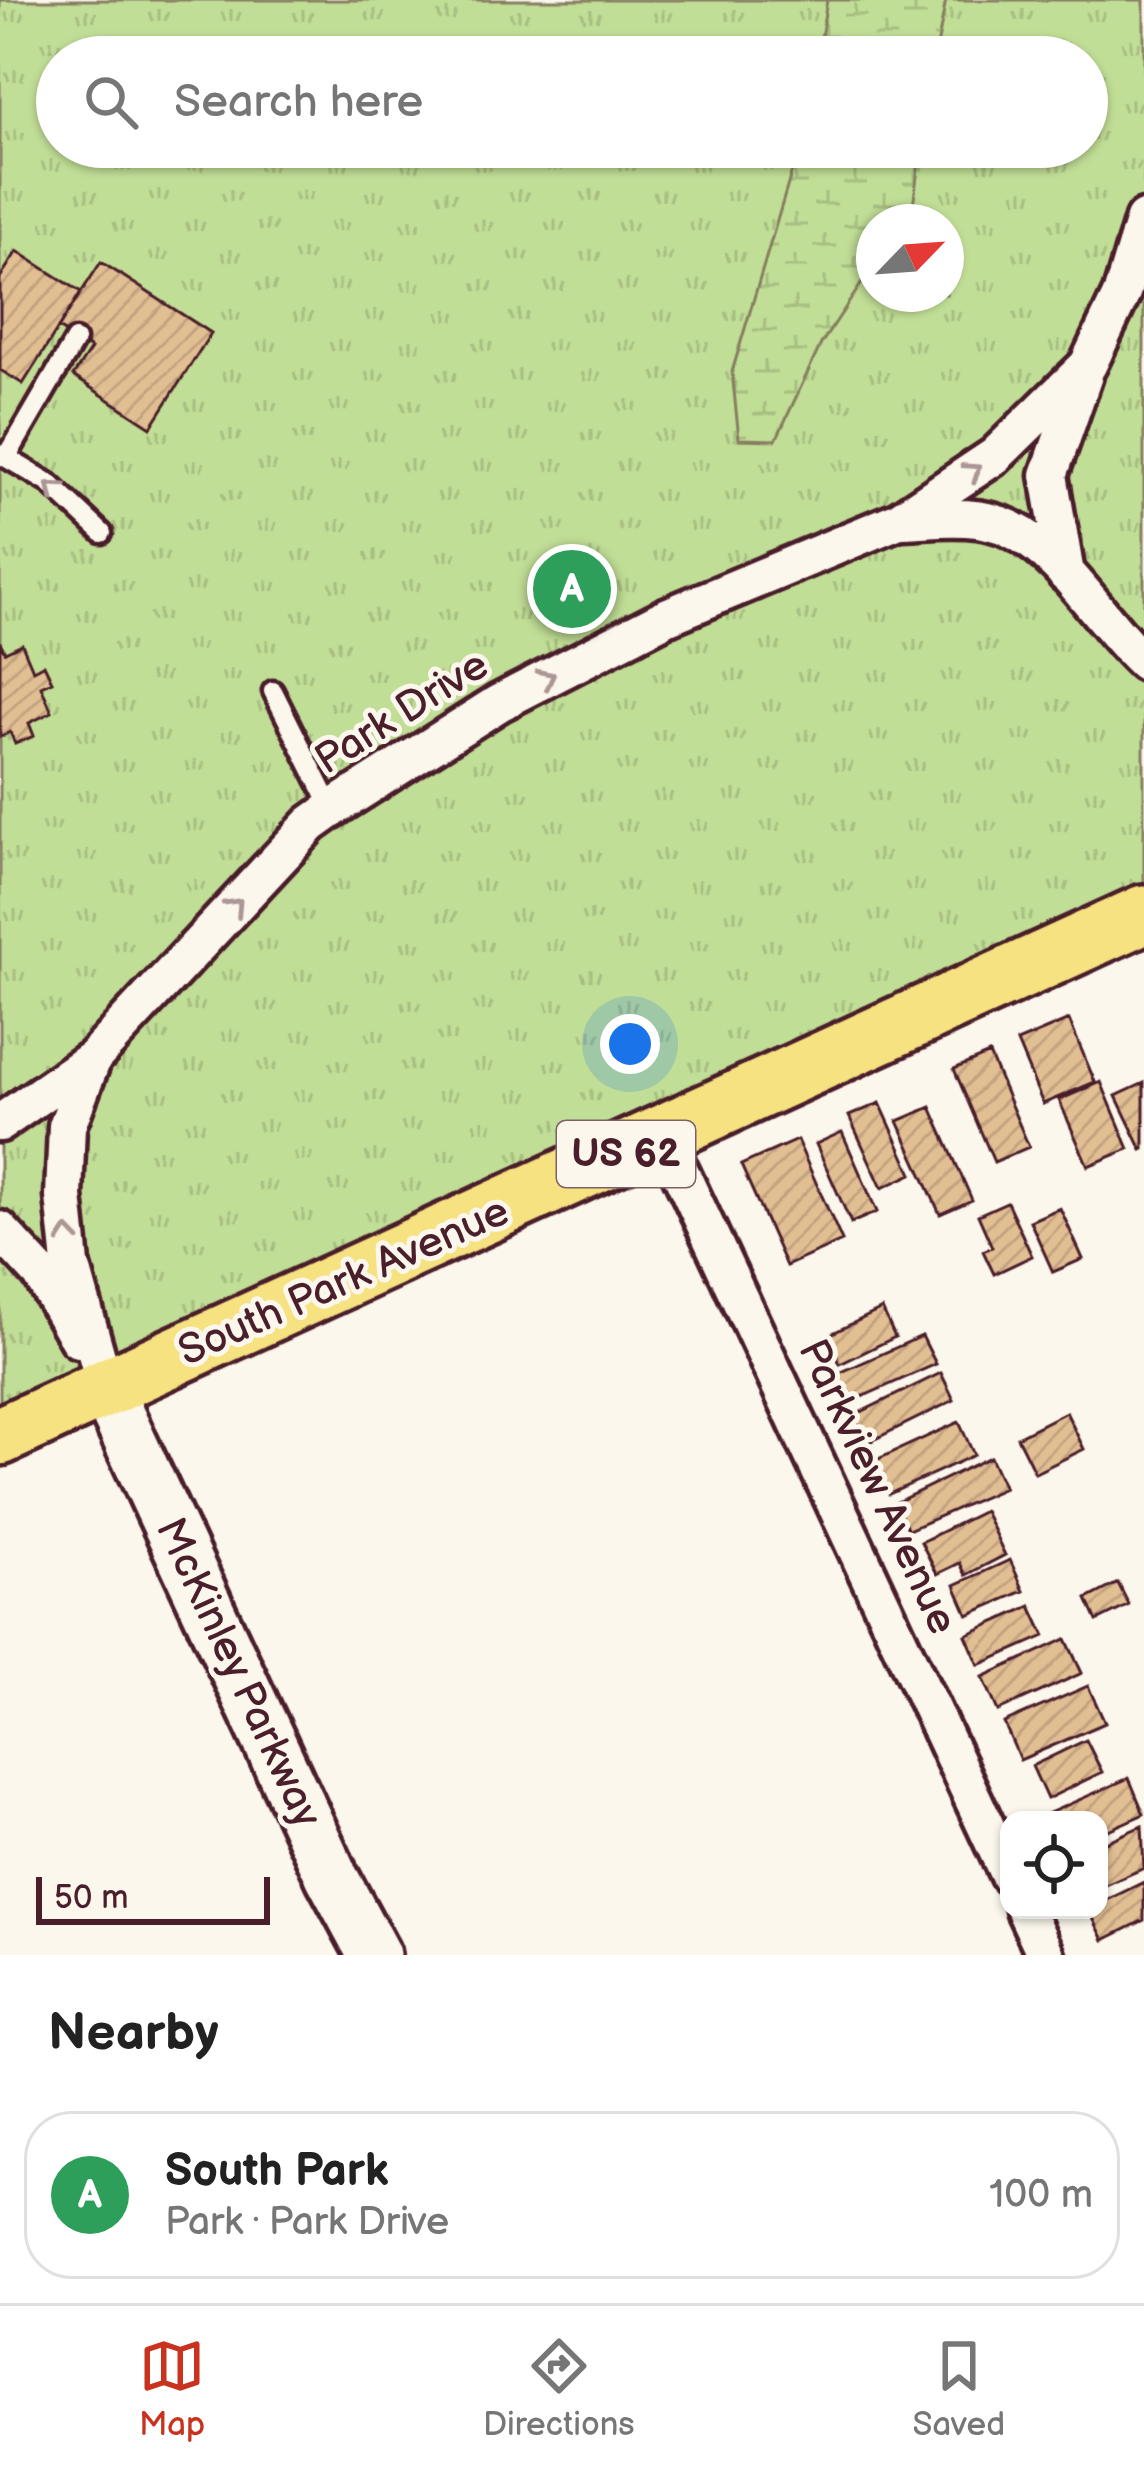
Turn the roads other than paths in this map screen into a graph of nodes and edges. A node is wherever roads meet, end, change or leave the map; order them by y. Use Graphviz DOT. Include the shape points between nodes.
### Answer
graph roads {
  1 [pos="1144,219"];
  2 [pos="75,340"];
  3 [pos="1088,365"];
  4 [pos="4,454"];
  5 [pos="899,520"];
  6 [pos="102,532"];
  7 [pos="1066,574"];
  8 [pos="1144,662"];
  9 [pos="273,691"];
  10 [pos="332,809"];
  11 [pos="1144,914"];
  12 [pos="94,1058"];
  13 [pos="0,1123"];
  14 [pos="664,1137"];
  15 [pos="0,1230"];
  16 [pos="106,1389"];
  17 [pos="0,1436"];
  18 [pos="1000,1857"];
  19 [pos="1029,1919"];
  20 [pos="374,1955"];
  21 [pos="1046,1955"];
  1 -- 3 [label="street, Park Drive"];
  2 -- 4 [label="lane"];
  5 -- 3 [label="street, Park Drive, one-way" via="995,456"];
  3 -- 7 [label="street, Park Drive" via="1049,475"];
  6 -- 4 [label="lane, one-way"];
  5 -- 7 [label="street, Park Drive" via="958,518 1011,528"];
  10 -- 5 [label="street, Park Drive, one-way" via="499,703 665,617"];
  7 -- 8 [label="street, Park Drive"];
  9 -- 10 [label="lane"];
  12 -- 10 [label="street, Park Drive, one-way"];
  11 -- 14 [label="main road, South Park Avenue / US 62"];
  12 -- 13 [label="street, Park Drive"];
  16 -- 12 [label="street, Park Drive, one-way" via="71,1264 64,1196 67,1126"];
  14 -- 16 [label="main road, South Park Avenue / US 62"];
  14 -- 18 [label="street, Parkview Avenue"];
  15 -- 16 [label="street" via="41,1274"];
  16 -- 17 [label="main road, South Park Avenue / US 62"];
  16 -- 20 [label="street, McKinley Parkway"];
  19 -- 21 [label="street"];
}
